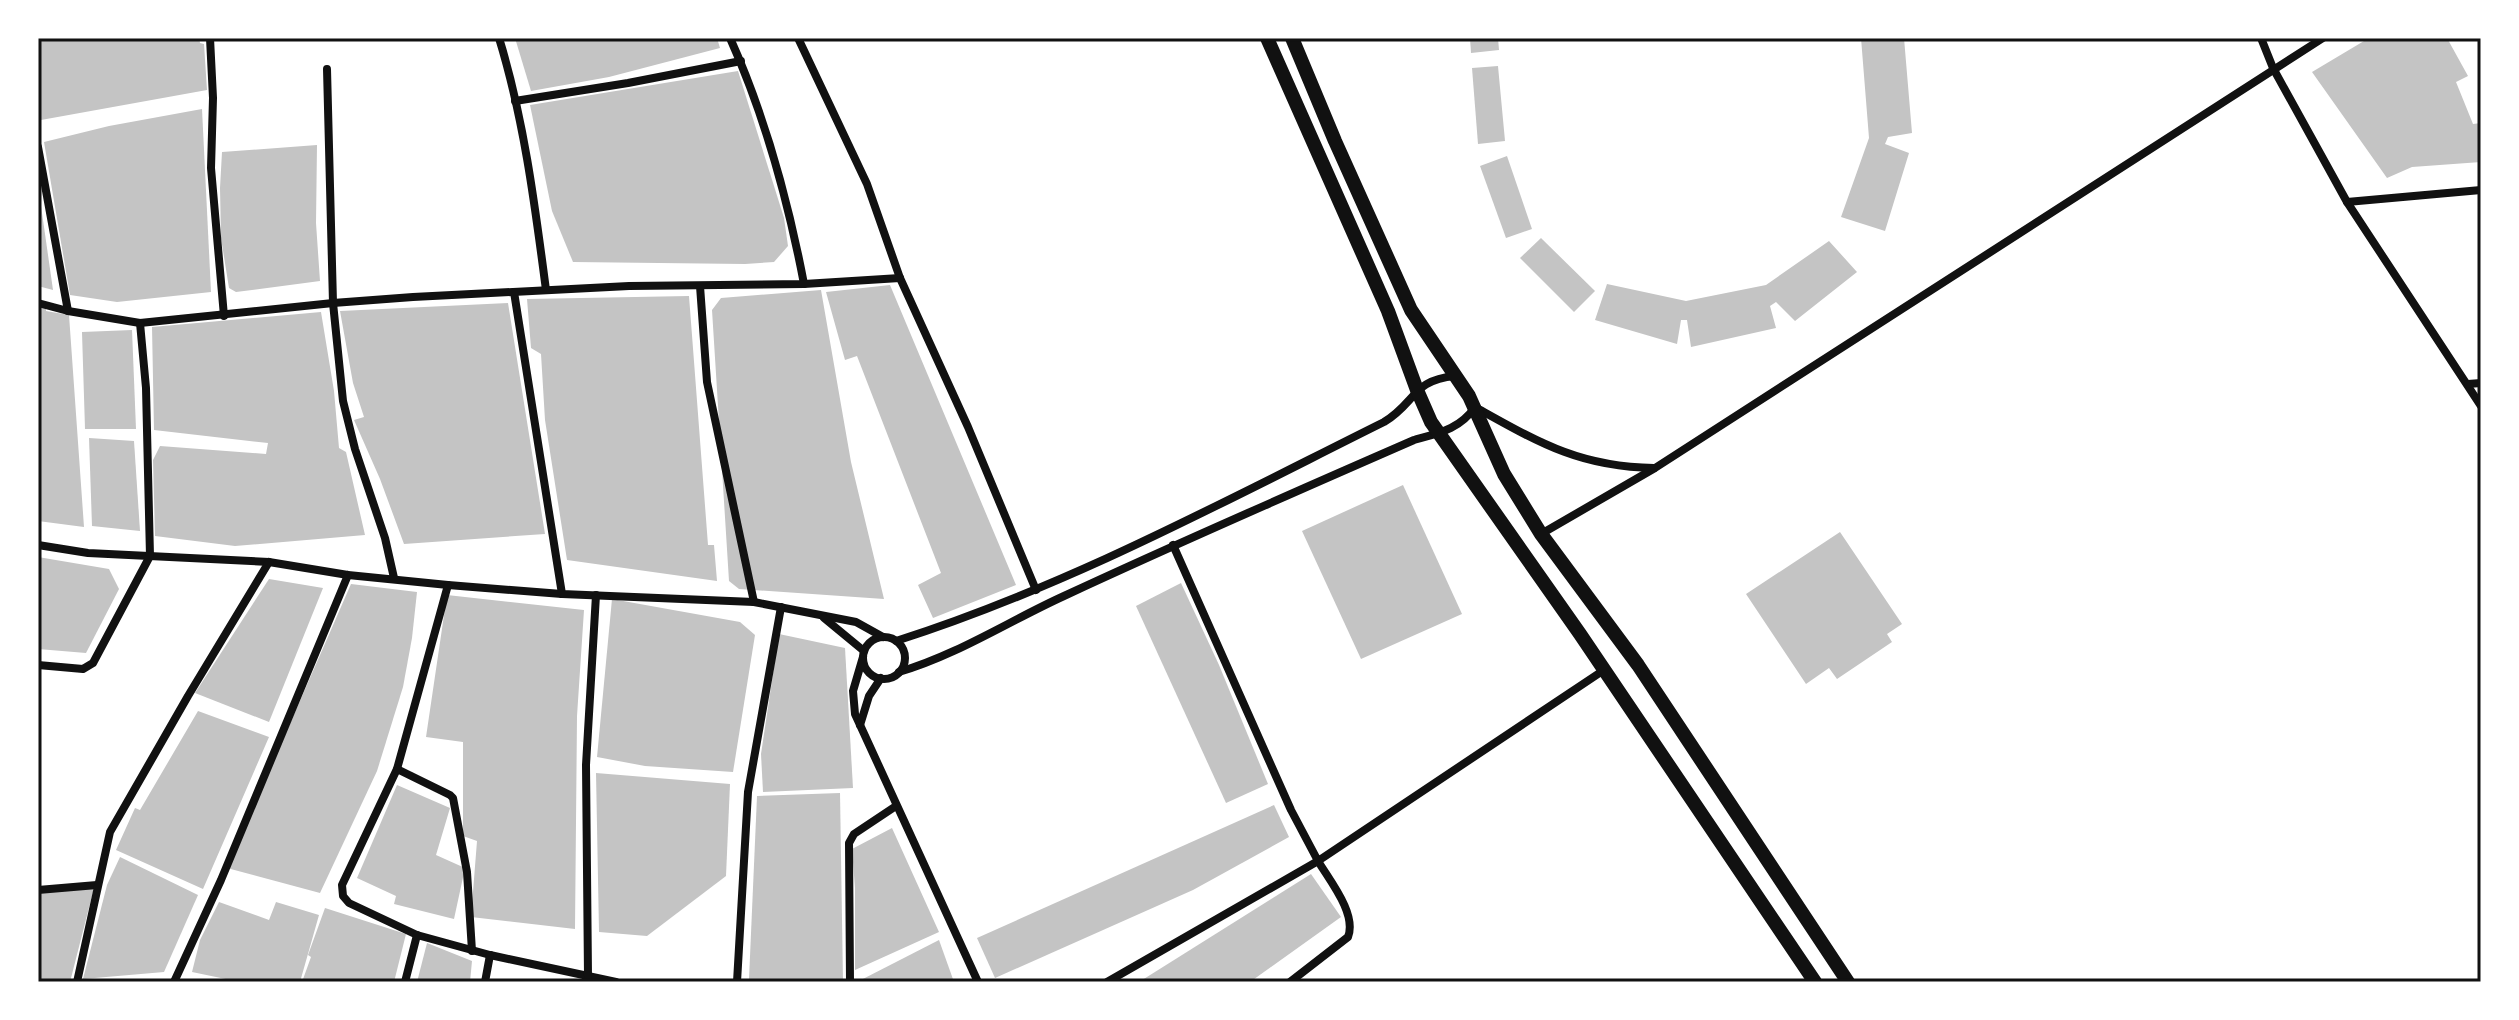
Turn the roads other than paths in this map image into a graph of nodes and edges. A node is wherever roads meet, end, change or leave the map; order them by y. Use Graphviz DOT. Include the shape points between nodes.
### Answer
graph roads {
  1 [pos="210,38"];
  2 [pos="499,38"];
  3 [pos="730,38"];
  4 [pos="798,38"];
  5 [pos="1267,38"];
  6 [pos="1292,38"];
  7 [pos="2261,38"];
  8 [pos="2323,38"];
  9 [pos="741,61"];
  10 [pos="2273,68"];
  11 [pos="327,69"];
  12 [pos="515,101"];
  13 [pos="38,147"];
  14 [pos="2481,190"];
  15 [pos="2347,202"];
  16 [pos="900,278"];
  17 [pos="804,284"];
  18 [pos="700,286"];
  19 [pos="546,290"];
  20 [pos="514,292"];
  21 [pos="38,303"];
  22 [pos="333,303"];
  23 [pos="68,311"];
  24 [pos="224,316"];
  25 [pos="140,323"];
  26 [pos="1456,376"];
  27 [pos="2481,383"];
  28 [pos="2468,384"];
  29 [pos="1417,390"];
  30 [pos="2481,406"];
  31 [pos="1475,407"];
  32 [pos="1439,434"];
  33 [pos="1655,468"];
  34 [pos="1541,534"];
  35 [pos="38,545"];
  36 [pos="1173,545"];
  37 [pos="150,556"];
  38 [pos="269,562"];
  39 [pos="348,575"];
  40 [pos="394,578"];
  41 [pos="448,585"];
  42 [pos="1036,590"];
  43 [pos="562,594"];
  44 [pos="596,595"];
  45 [pos="754,602"];
  46 [pos="781,607"];
  47 [pos="823,617"];
  48 [pos="883,637"];
  49 [pos="896,641"];
  50 [pos="864,654"];
  51 [pos="38,665"];
  52 [pos="1604,670"];
  53 [pos="899,672"];
  54 [pos="881,678"];
  55 [pos="860,725"];
  56 [pos="397,769"];
  57 [pos="896,806"];
  58 [pos="1318,861"];
  59 [pos="97,885"];
  60 [pos="38,890"];
  61 [pos="417,935"];
  62 [pos="472,951"];
  63 [pos="490,955"];
  64 [pos="588,976"];
  65 [pos="77,982"];
  66 [pos="174,982"];
  67 [pos="405,982"];
  68 [pos="485,982"];
  69 [pos="608,982"];
  70 [pos="616,982"];
  71 [pos="737,982"];
  72 [pos="850,982"];
  73 [pos="978,982"];
  74 [pos="1107,982"];
  75 [pos="1290,982"];
  76 [pos="1815,982"];
  77 [pos="1848,982"];
  1 -- 24 [label="street" via="211,168"];
  2 -- 12 [label="street"];
  3 -- 9 [label="street"];
  4 -- 16 [label="street" via="867,184"];
  5 -- 29 [label="main road" via="1388,311"];
  6 -- 26 [label="main road" via="1411,310"];
  7 -- 10 [label="street"];
  8 -- 10 [label="street"];
  9 -- 12 [label="street"];
  9 -- 17 [label="street" via="789,211"];
  10 -- 15 [label="street"];
  10 -- 33 [label="street"];
  11 -- 22 [label="street"];
  12 -- 19 [label="street"];
  13 -- 23 [label="street"];
  14 -- 15 [label="street"];
  15 -- 28 [label="street"];
  16 -- 17 [label="street"];
  16 -- 42 [label="street"];
  17 -- 18 [label="street"];
  18 -- 19 [label="street"];
  18 -- 45 [label="street" via="707,382"];
  19 -- 20 [label="street"];
  20 -- 22 [label="street"];
  20 -- 43 [label="street"];
  21 -- 23 [label="street"];
  22 -- 24 [label="street"];
  22 -- 40 [label="street" via="343,401"];
  23 -- 25 [label="street"];
  24 -- 25 [label="street"];
  25 -- 37 [label="street"];
  26 -- 29 [label="street" via="1430,380"];
  26 -- 31 [label="main road"];
  27 -- 28 [label="street"];
  28 -- 30 [label="street"];
  29 -- 32 [label="main road"];
  29 -- 42 [label="street" via="1384,422"];
  31 -- 32 [label="street" via="1457,426"];
  31 -- 33 [label="street" via="1558,451 1605,465"];
  31 -- 34 [label="main road" via="1504,474"];
  32 -- 36 [label="street" via="1407,443"];
  32 -- 52 [label="main road"];
  33 -- 34 [label="street"];
  34 -- 77 [label="main road" via="1631,656"];
  35 -- 37 [label="street"];
  36 -- 53 [label="street" via="942,657"];
  36 -- 58 [label="street"];
  37 -- 38 [label="street"];
  37 -- 51 [label="street" via="93,663 83,669"];
  38 -- 39 [label="street"];
  38 -- 59 [label="street" via="110,832"];
  39 -- 40 [label="street"];
  39 -- 66 [label="street"];
  40 -- 41 [label="street"];
  41 -- 43 [label="street"];
  41 -- 56 [label="street"];
  42 -- 49 [label="street"];
  43 -- 44 [label="street"];
  44 -- 45 [label="street"];
  44 -- 64 [label="street" via="586,765"];
  45 -- 46 [label="street"];
  46 -- 47 [label="street"];
  46 -- 71 [label="street" via="748,792"];
  47 -- 48 [label="street" via="856,622"];
  47 -- 50 [label="street"];
  48 -- 49 [label="street"];
  48 -- 50 [label="street"];
  49 -- 53 [label="street" via="905,660"];
  50 -- 54 [label="street" via="870,673"];
  50 -- 55 [label="street" via="853,691"];
  52 -- 58 [label="street"];
  52 -- 76 [label="main road"];
  53 -- 54 [label="street"];
  54 -- 55 [label="street"];
  55 -- 57 [label="street"];
  56 -- 61 [label="street" via="342,893 349,903"];
  56 -- 62 [label="street" via="453,798 467,872"];
  57 -- 72 [label="street" via="849,843"];
  57 -- 73 [label="street"];
  58 -- 74 [label="street"];
  58 -- 75 [label="street" via="1349,914 1350,935"];
  59 -- 60 [label="street"];
  59 -- 65 [label="street"];
  61 -- 62 [label="street"];
  61 -- 67 [label="street"];
  62 -- 63 [label="street"];
  63 -- 64 [label="street"];
  63 -- 68 [label="street"];
  64 -- 69 [label="street"];
  69 -- 70 [label="street"];
}
